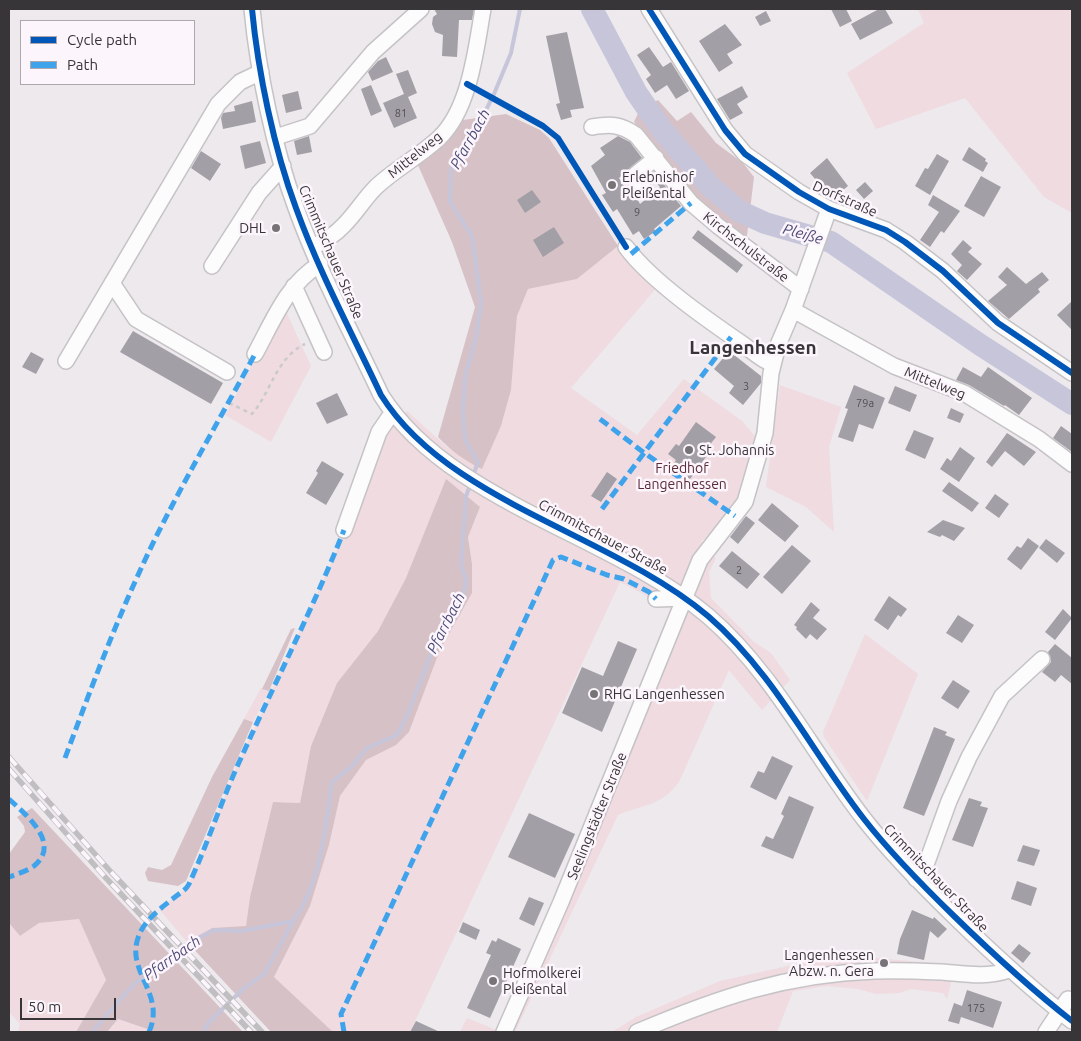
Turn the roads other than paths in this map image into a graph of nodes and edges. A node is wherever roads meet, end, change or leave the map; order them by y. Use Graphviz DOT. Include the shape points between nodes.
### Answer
graph roads {
  1 [pos="252,9"];
  2 [pos="421,9"];
  3 [pos="483,9"];
  4 [pos="648,9"];
  5 [pos="261,72"];
  6 [pos="592,127"];
  7 [pos="276,137"];
  8 [pos="656,158"];
  9 [pos="283,166"];
  10 [pos="643,187"];
  11 [pos="829,209"];
  12 [pos="313,247"];
  13 [pos="626,247"];
  14 [pos="320,264"];
  15 [pos="212,266"];
  16 [pos="112,283"];
  17 [pos="294,286"];
  18 [pos="801,289"];
  19 [pos="793,310"];
  20 [pos="324,352"];
  21 [pos="255,354"];
  22 [pos="66,361"];
  23 [pos="773,364"];
  24 [pos="227,372"];
  25 [pos="1072,373"];
  26 [pos="392,413"];
  27 [pos="1072,464"];
  28 [pos="344,530"];
  29 [pos="686,598"];
  30 [pos="656,599"];
  31 [pos="1042,659"];
  32 [pos="916,878"];
  33 [pos="1009,970"];
  34 [pos="1063,1005"];
  35 [pos="1072,1021"];
  36 [pos="670,1025"];
  37 [pos="504,1032"];
  38 [pos="637,1032"];
  39 [pos="1046,1032"];
  1 -- 5 [label="street, Crimmitschauer Straße"];
  2 -- 7 [label="street" via="361,64 310,126"];
  3 -- 12 [label="street, Mittelweg" via="472,66 452,123 439,138 375,188 331,237"];
  4 -- 11 [label="street, Dorfstraße" via="725,130 745,154"];
  5 -- 7 [label="street, Crimmitschauer Straße"];
  5 -- 16 [label="street" via="240,82 218,104"];
  6 -- 8 [label="street, Kirchschulstraße" via="611,123 624,127 636,135"];
  7 -- 9 [label="street, Crimmitschauer Straße"];
  8 -- 10 [label="street" via="636,174"];
  8 -- 18 [label="street, Kirchschulstraße" via="692,203"];
  9 -- 12 [label="street, Crimmitschauer Straße"];
  9 -- 15 [label="street" via="259,193"];
  11 -- 18 [label="street, Kirchschulstraße"];
  11 -- 25 [label="street, Dorfstraße" via="886,230 905,242 943,271 998,323"];
  12 -- 14 [label="street, Crimmitschauer Straße"];
  13 -- 23 [label="street" via="646,270 718,328"];
  14 -- 17 [label="street"];
  14 -- 26 [label="street, Crimmitschauer Straße" via="380,395"];
  16 -- 22 [label="street"];
  16 -- 24 [label="street" via="136,319"];
  17 -- 20 [label="street"];
  17 -- 21 [label="street"];
  18 -- 19 [label="street, Kirchschulstraße"];
  19 -- 23 [label="street, Kirchschulstraße"];
  19 -- 27 [label="street, Mittelweg" via="894,366 964,393 1039,439"];
  23 -- 29 [label="street, Kirchschulstraße" via="765,433 745,502 700,560"];
  26 -- 28 [label="street" via="379,432"];
  26 -- 29 [label="street, Crimmitschauer Straße" via="418,441 463,474 626,561"];
  29 -- 30 [label="street"];
  29 -- 32 [label="street, Crimmitschauer Straße" via="731,637 751,660 864,818"];
  29 -- 37 [label="street, Seelingstädter Straße" via="562,902"];
  31 -- 32 [label="street" via="1002,696 969,757 949,800 927,862"];
  32 -- 33 [label="street, Crimmitschauer Straße"];
  33 -- 34 [label="street, Crimmitschauer Straße"];
  33 -- 36 [label="street" via="982,976 882,971 800,978 760,986"];
  34 -- 35 [label="street, Crimmitschauer Straße"];
  34 -- 39 [label="street"];
  36 -- 38 [label="street"];
}
